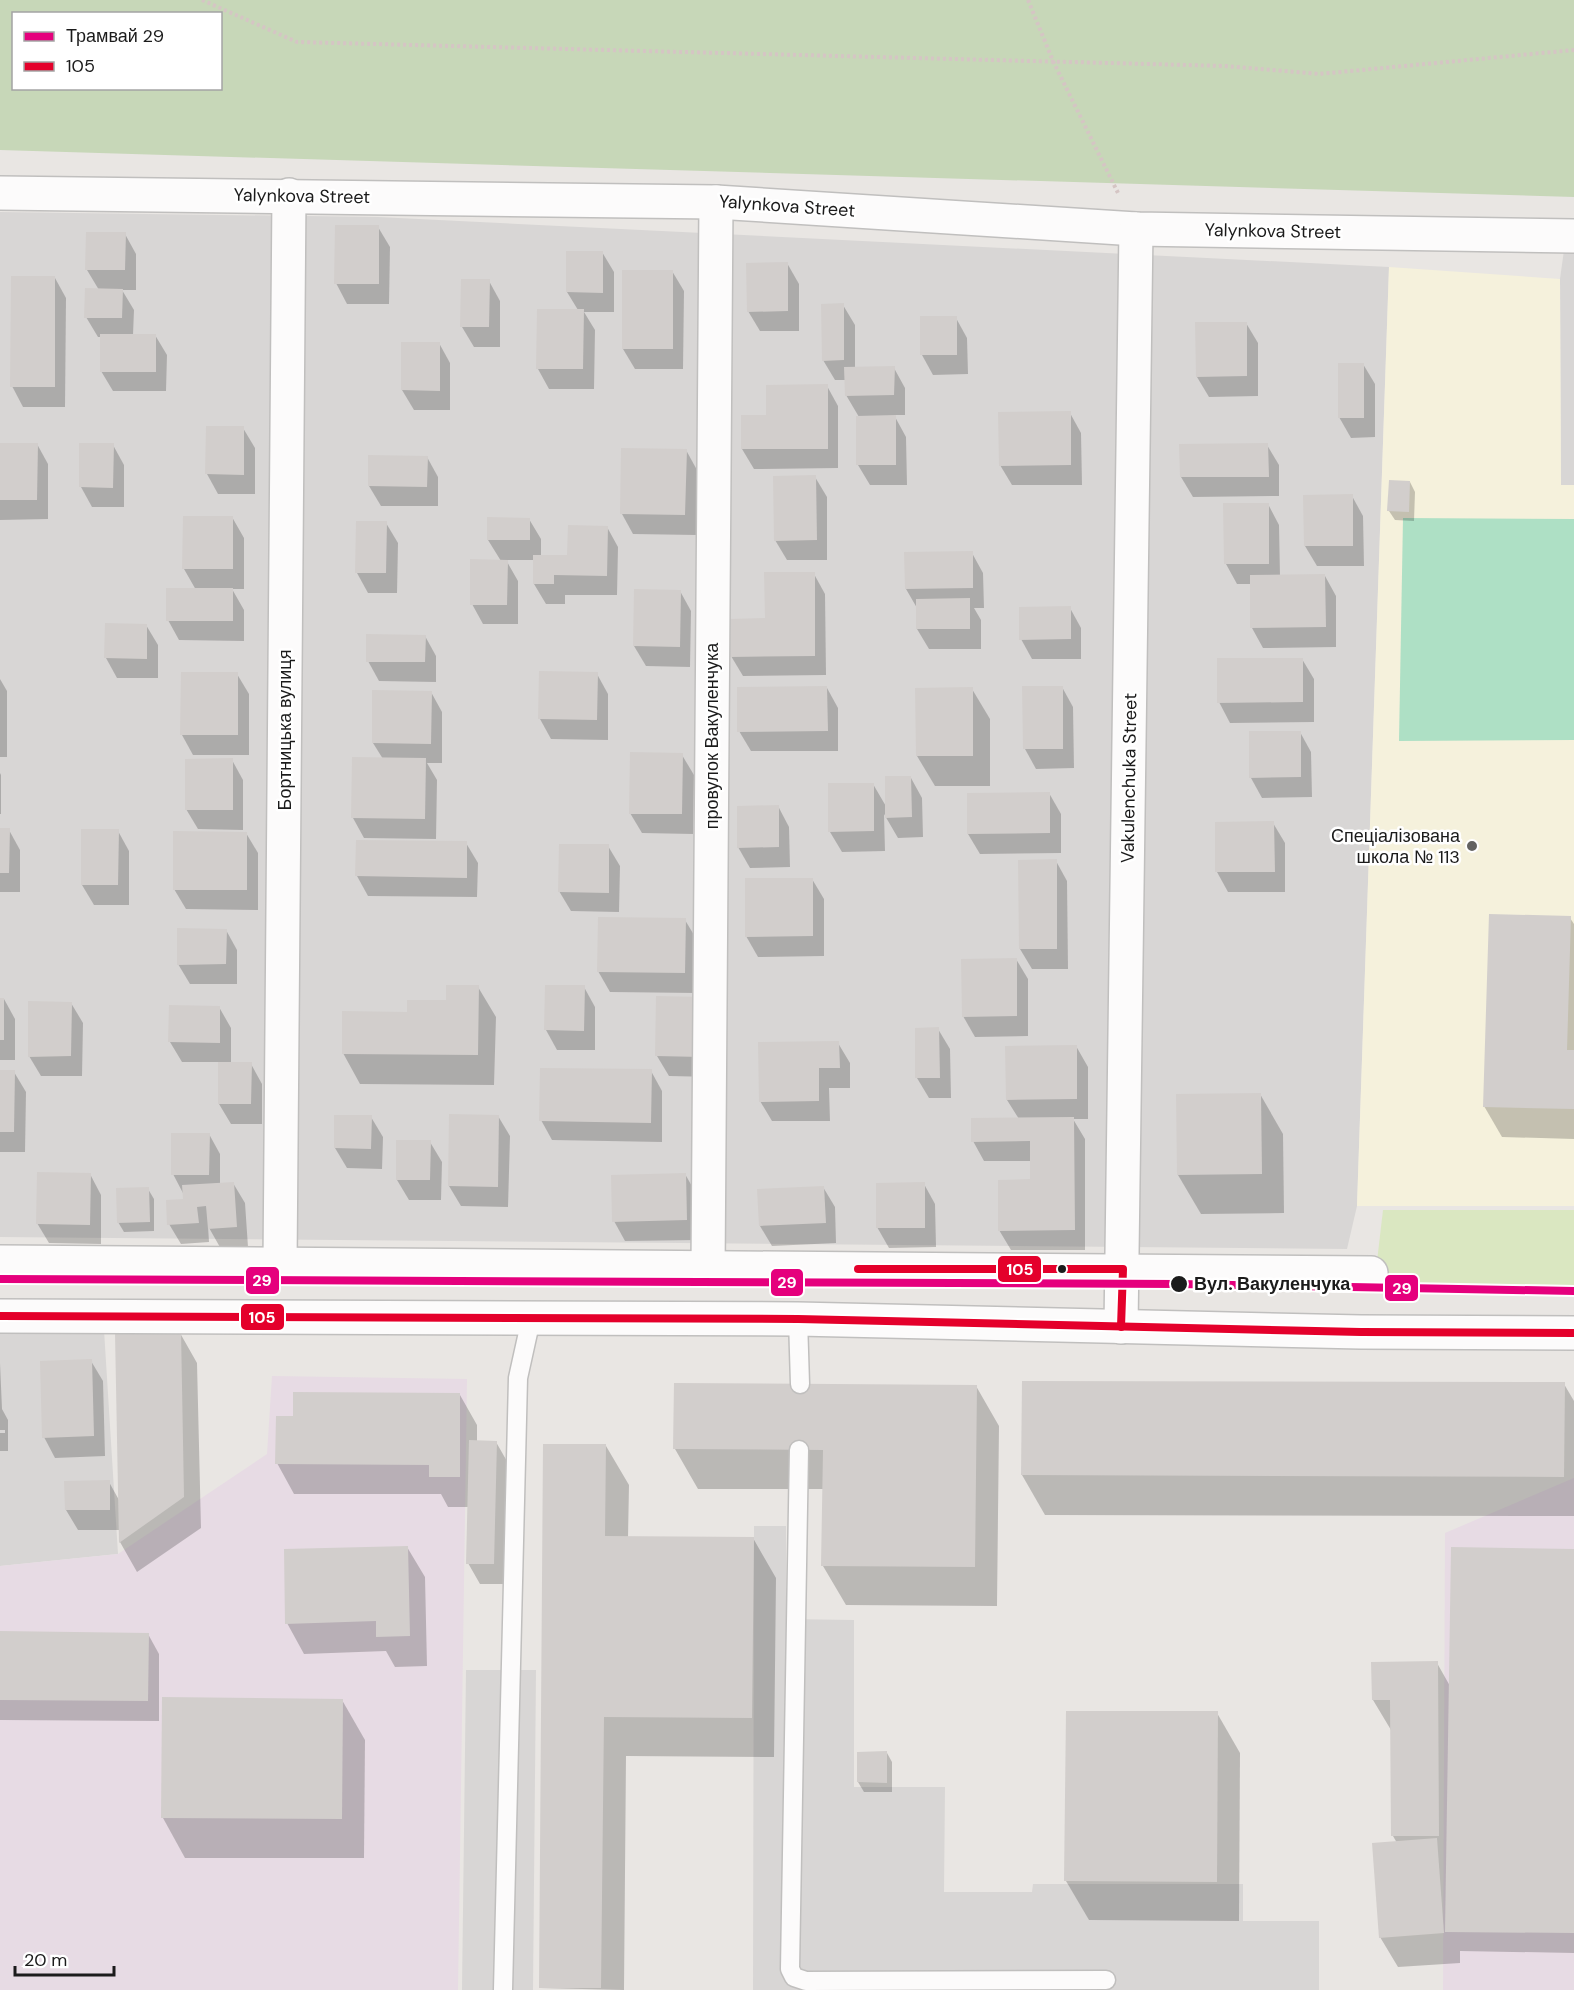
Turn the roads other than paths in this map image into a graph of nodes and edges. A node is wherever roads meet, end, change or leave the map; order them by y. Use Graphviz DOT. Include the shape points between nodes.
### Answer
graph roads {
  1 [pos="0,193"];
  2 [pos="289,195"];
  3 [pos="717,201"];
  4 [pos="1136,229"];
  5 [pos="1574,236"];
  6 [pos="0,1262"];
  7 [pos="280,1265"];
  8 [pos="1124,1269"];
  9 [pos="708,1270"];
  10 [pos="1371,1273"];
  11 [pos="0,1316"];
  12 [pos="531,1319"];
  13 [pos="798,1319"];
  14 [pos="1121,1327"];
  15 [pos="1574,1333"];
  16 [pos="800,1384"];
  17 [pos="800,1450"];
  18 [pos="1106,1980"];
  19 [pos="503,1990"];
  1 -- 2 [label="street, Yalynkova Street"];
  2 -- 3 [label="street, Yalynkova Street"];
  2 -- 7 [label="street, Бортницька вулиця"];
  3 -- 4 [label="street, Yalynkova Street"];
  3 -- 9 [label="street, провулок Вакуленчука"];
  4 -- 5 [label="street, Yalynkova Street"];
  4 -- 8 [label="street, Vakulenchuka Street"];
  6 -- 7 [label="street"];
  7 -- 9 [label="street"];
  8 -- 9 [label="street"];
  8 -- 10 [label="street"];
  8 -- 14 [label="street, Vakulenchuka Street"];
  11 -- 12 [label="street"];
  12 -- 13 [label="street"];
  12 -- 19 [label="lane" via="518,1378"];
  13 -- 14 [label="street"];
  13 -- 16 [label="lane"];
  14 -- 15 [label="street"];
  17 -- 18 [label="lane" via="790,1969 794,1977 806,1981"];
}
